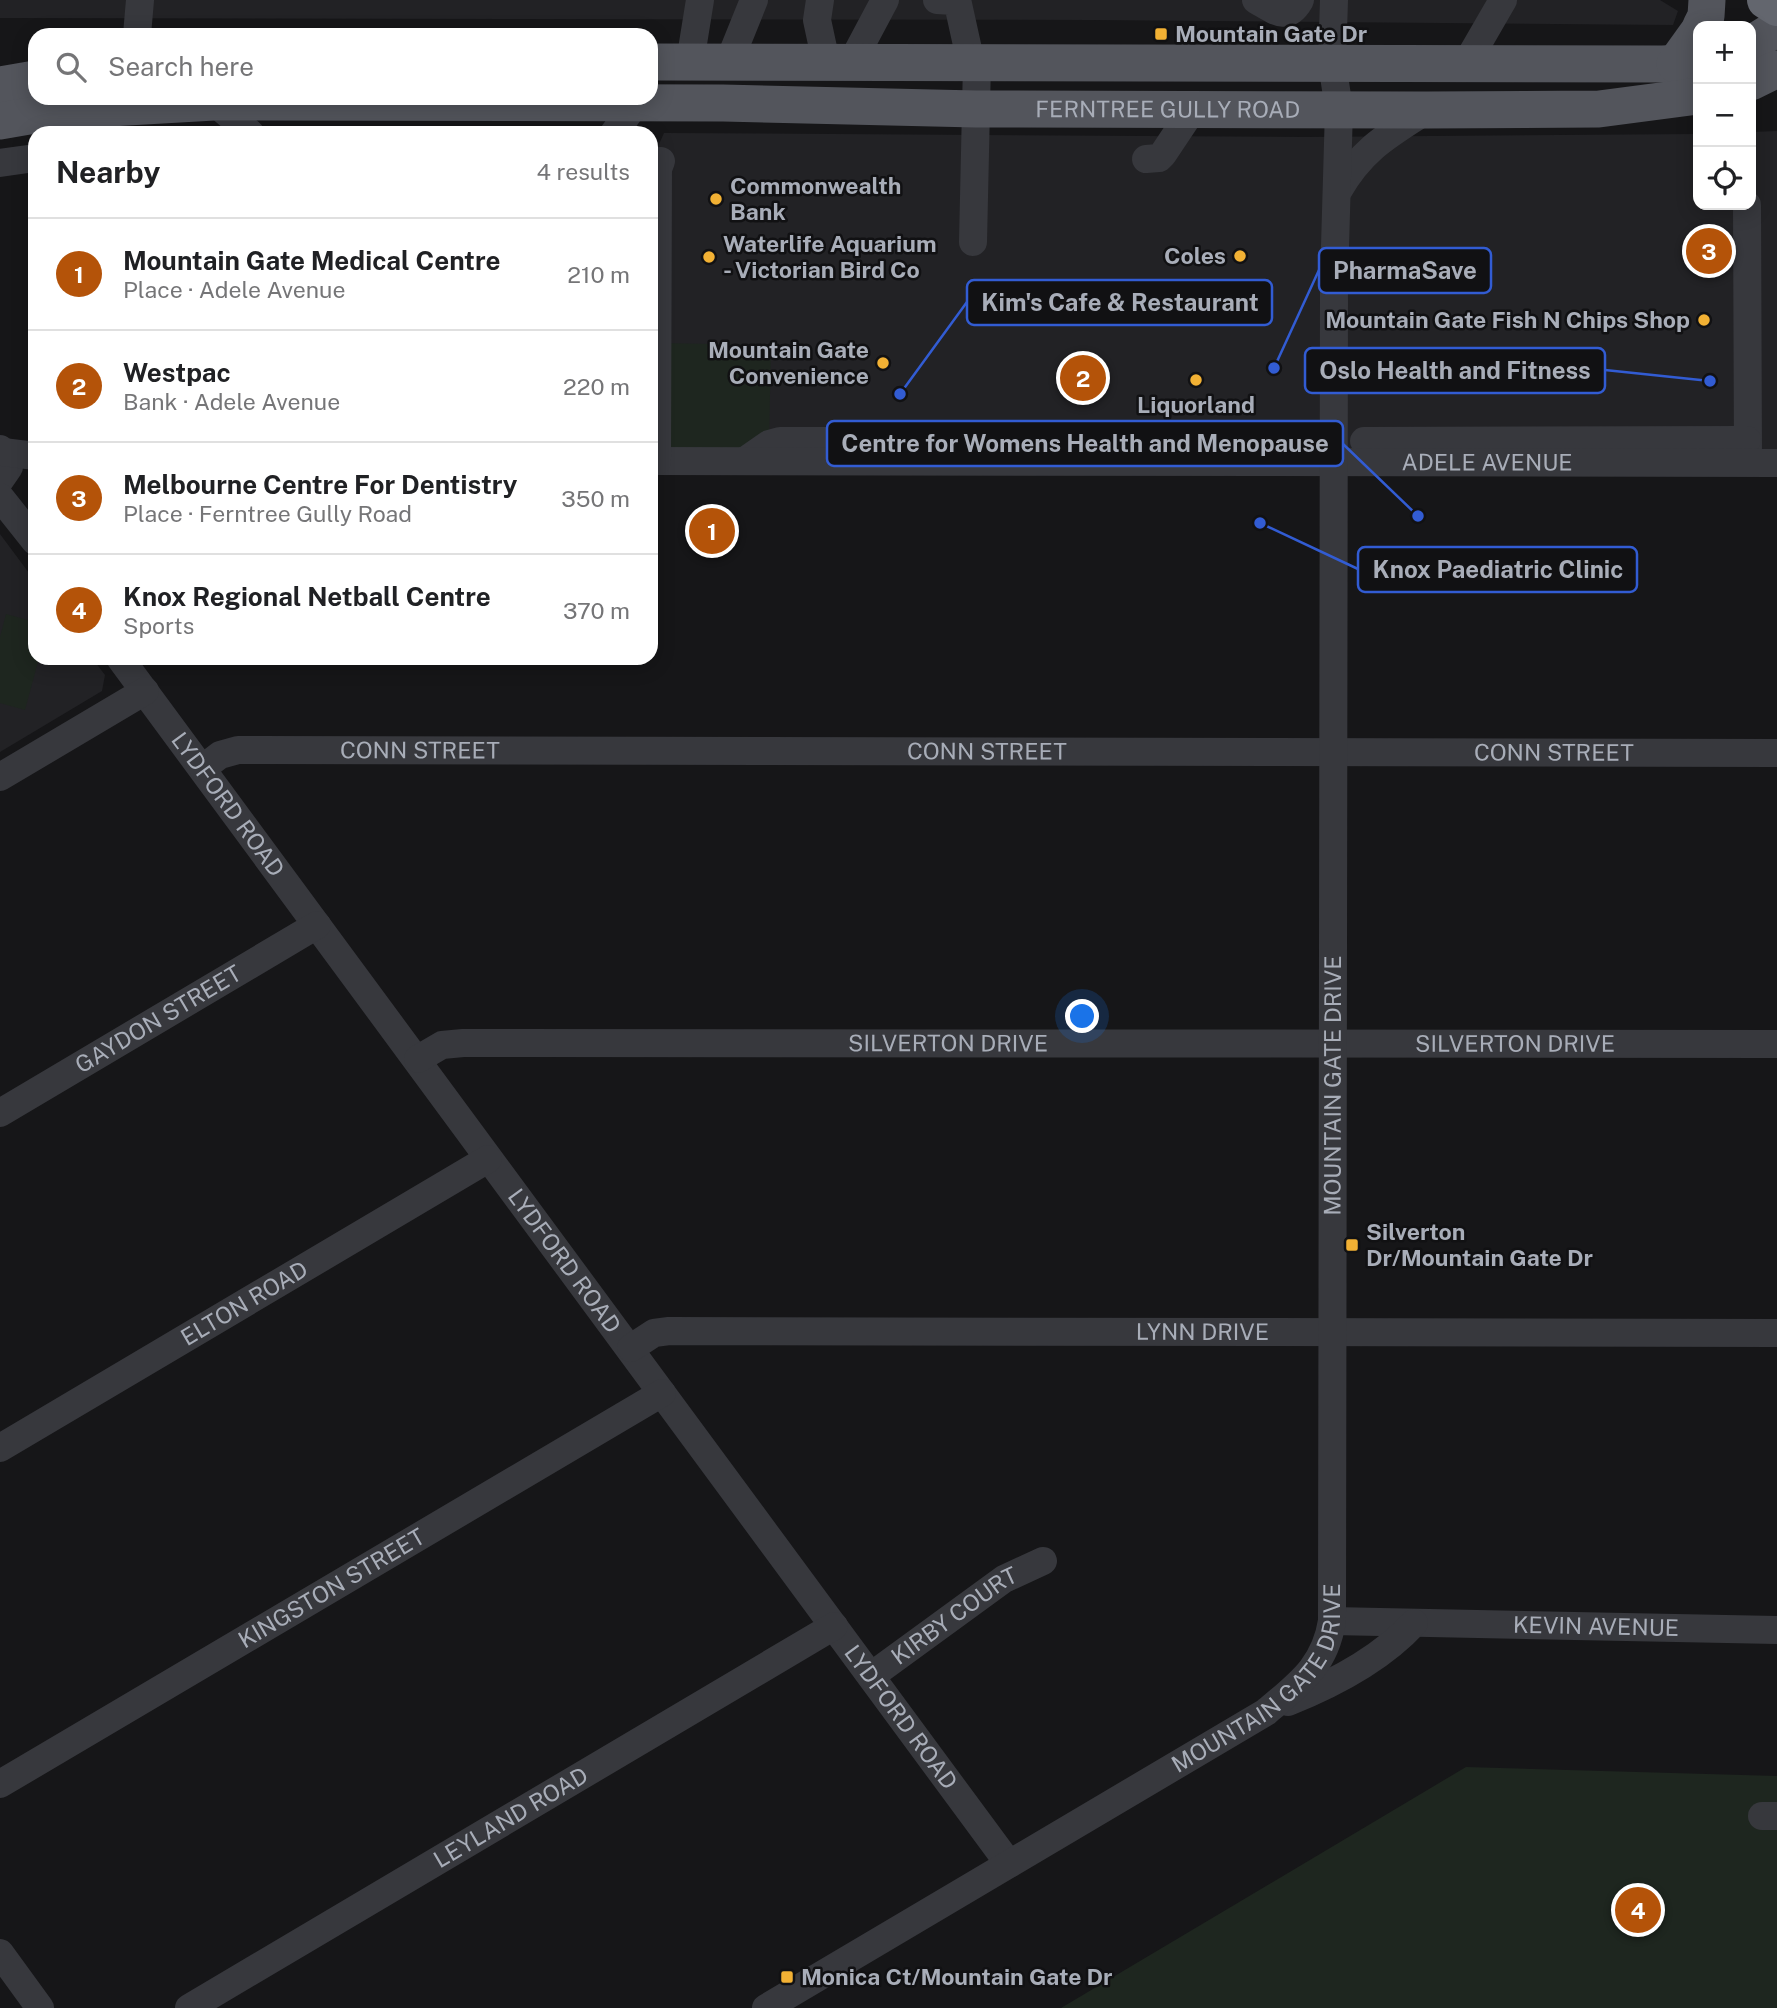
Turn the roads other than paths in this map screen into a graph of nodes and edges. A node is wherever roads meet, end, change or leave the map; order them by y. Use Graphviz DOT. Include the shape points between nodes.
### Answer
graph roads {
  1 [pos="140,0"];
  2 [pos="700,0"];
  3 [pos="754,0"];
  4 [pos="820,0"];
  5 [pos="886,0"];
  6 [pos="937,0"];
  7 [pos="1256,0"];
  8 [pos="1300,0"];
  9 [pos="1334,0"];
  10 [pos="1503,0"];
  11 [pos="1707,0"];
  12 [pos="1766,0"];
  13 [pos="1777,7"];
  14 [pos="1703,21"];
  15 [pos="138,28"];
  16 [pos="1777,28"];
  17 [pos="1756,41"];
  18 [pos="1693,45"];
  19 [pos="658,62"];
  20 [pos="690,62"];
  21 [pos="729,62"];
  22 [pos="839,62"];
  23 [pos="974,63"];
  24 [pos="1332,63"];
  25 [pos="1686,63"];
  26 [pos="1466,64"];
  27 [pos="1777,69"];
  28 [pos="28,80"];
  29 [pos="1756,80"];
  30 [pos="0,85"];
  31 [pos="1756,96"];
  32 [pos="1693,97"];
  33 [pos="1777,97"];
  34 [pos="658,103"];
  35 [pos="132,105"];
  36 [pos="217,105"];
  37 [pos="635,105"];
  38 [pos="976,109"];
  39 [pos="1193,109"];
  40 [pos="1339,109"];
  41 [pos="1427,110"];
  42 [pos="94,120"];
  43 [pos="0,121"];
  44 [pos="242,126"];
  45 [pos="619,126"];
  46 [pos="28,159"];
  47 [pos="1146,159"];
  48 [pos="0,163"];
  49 [pos="1338,191"];
  50 [pos="1747,210"];
  51 [pos="973,242"];
  52 [pos="1364,441"];
  53 [pos="1410,452"];
  54 [pos="1748,452"];
  55 [pos="28,461"];
  56 [pos="658,461"];
  57 [pos="1334,462"];
  58 [pos="1777,463"];
  59 [pos="28,468"];
  60 [pos="4,477"];
  61 [pos="28,527"];
  62 [pos="125,665"];
  63 [pos="145,691"];
  64 [pos="1333,752"];
  65 [pos="1777,753"];
  66 [pos="202,768"];
  67 [pos="0,777"];
  68 [pos="317,925"];
  69 [pos="1334,1042"];
  70 [pos="1777,1044"];
  71 [pos="418,1059"];
  72 [pos="0,1114"];
  73 [pos="488,1159"];
  74 [pos="1333,1332"];
  75 [pos="1777,1334"];
  76 [pos="631,1348"];
  77 [pos="662,1393"];
  78 [pos="0,1448"];
  79 [pos="1043,1561"];
  80 [pos="1332,1620"];
  81 [pos="1414,1623"];
  82 [pos="834,1626"];
  83 [pos="1777,1630"];
  84 [pos="872,1676"];
  85 [pos="1266,1712"];
  86 [pos="0,1784"];
  87 [pos="1009,1864"];
  88 [pos="0,1953"];
  89 [pos="40,2008"];
  90 [pos="189,2008"];
  91 [pos="766,2008"];
  1 -- 15 [label="street"];
  2 -- 20 [label="street"];
  3 -- 21 [label="street"];
  4 -- 22 [label="street" via="817,20"];
  5 -- 22 [label="street"];
  6 -- 23 [label="street" via="958,4"];
  7 -- 8 [label="street" via="1286,13"];
  9 -- 24 [label="street, MOUNTAIN GATE DRIVE"];
  10 -- 26 [label="street"];
  11 -- 14 [label="main road"];
  12 -- 13 [label="highway"];
  16 -- 17 [label="main road"];
  18 -- 25 [label="main road"];
  19 -- 20 [label="main road, FERNTREE GULLY ROAD"];
  20 -- 21 [label="main road, FERNTREE GULLY ROAD"];
  21 -- 22 [label="main road, FERNTREE GULLY ROAD"];
  22 -- 23 [label="main road, FERNTREE GULLY ROAD"];
  23 -- 24 [label="main road, FERNTREE GULLY ROAD"];
  23 -- 38 [label="street"];
  24 -- 26 [label="main road, FERNTREE GULLY ROAD"];
  24 -- 40 [label="street, MOUNTAIN GATE DRIVE"];
  25 -- 26 [label="main road, FERNTREE GULLY ROAD"];
  27 -- 29 [label="main road"];
  28 -- 30 [label="main road"];
  31 -- 33 [label="main road"];
  32 -- 41 [label="main road, FERNTREE GULLY ROAD" via="1599,109"];
  34 -- 38 [label="main road, FERNTREE GULLY ROAD"];
  35 -- 42 [label="main road, FERNTREE GULLY ROAD"];
  36 -- 44 [label="street"];
  37 -- 45 [label="street"];
  38 -- 39 [label="main road, FERNTREE GULLY ROAD"];
  38 -- 51 [label="street"];
  39 -- 40 [label="main road, FERNTREE GULLY ROAD"];
  39 -- 47 [label="street" via="1163,154"];
  40 -- 41 [label="main road, FERNTREE GULLY ROAD"];
  40 -- 49 [label="street, MOUNTAIN GATE DRIVE"];
  41 -- 49 [label="street" via="1368,149"];
  42 -- 43 [label="main road, FERNTREE GULLY ROAD" via="58,111"];
  46 -- 48 [label="street"];
  49 -- 57 [label="street, MOUNTAIN GATE DRIVE"];
  50 -- 54 [label="street"];
  52 -- 53 [label="street"];
  53 -- 54 [label="street, ADELE AVENUE"];
  53 -- 57 [label="street, ADELE AVENUE"];
  54 -- 58 [label="street, ADELE AVENUE"];
  55 -- 60 [label="street"];
  56 -- 57 [label="street, ADELE AVENUE"];
  57 -- 64 [label="street, MOUNTAIN GATE DRIVE"];
  59 -- 60 [label="street"];
  60 -- 61 [label="street"];
  62 -- 63 [label="street, LYDFORD ROAD"];
  63 -- 66 [label="street, LYDFORD ROAD"];
  63 -- 67 [label="street"];
  64 -- 65 [label="street, CONN STREET"];
  64 -- 66 [label="street, CONN STREET" via="238,750 220,755"];
  64 -- 69 [label="street, MOUNTAIN GATE DRIVE"];
  66 -- 68 [label="street, LYDFORD ROAD"];
  68 -- 71 [label="street, LYDFORD ROAD"];
  68 -- 72 [label="street, GAYDON STREET"];
  69 -- 70 [label="street, SILVERTON DRIVE"];
  69 -- 71 [label="street, SILVERTON DRIVE" via="452,1043"];
  69 -- 74 [label="street, MOUNTAIN GATE DRIVE"];
  71 -- 73 [label="street, LYDFORD ROAD"];
  73 -- 76 [label="street, LYDFORD ROAD"];
  73 -- 78 [label="street, ELTON ROAD"];
  74 -- 75 [label="street, LYNN DRIVE"];
  74 -- 76 [label="street, LYNN DRIVE" via="669,1331 654,1333"];
  74 -- 80 [label="street, MOUNTAIN GATE DRIVE"];
  76 -- 77 [label="street, LYDFORD ROAD"];
  77 -- 82 [label="street, LYDFORD ROAD"];
  77 -- 86 [label="street, KINGSTON STREET"];
  79 -- 84 [label="street, KIRBY COURT" via="1004,1578"];
  80 -- 81 [label="street, KEVIN AVENUE"];
  80 -- 85 [label="street, MOUNTAIN GATE DRIVE" via="1319,1662"];
  81 -- 83 [label="street, KEVIN AVENUE"];
  81 -- 85 [label="street" via="1393,1644 1322,1688"];
  82 -- 84 [label="street, LYDFORD ROAD"];
  82 -- 90 [label="street, LEYLAND ROAD"];
  84 -- 87 [label="street, LYDFORD ROAD"];
  85 -- 87 [label="street, MOUNTAIN GATE DRIVE"];
  87 -- 91 [label="street, MOUNTAIN GATE DRIVE"];
  88 -- 89 [label="street"];
}
